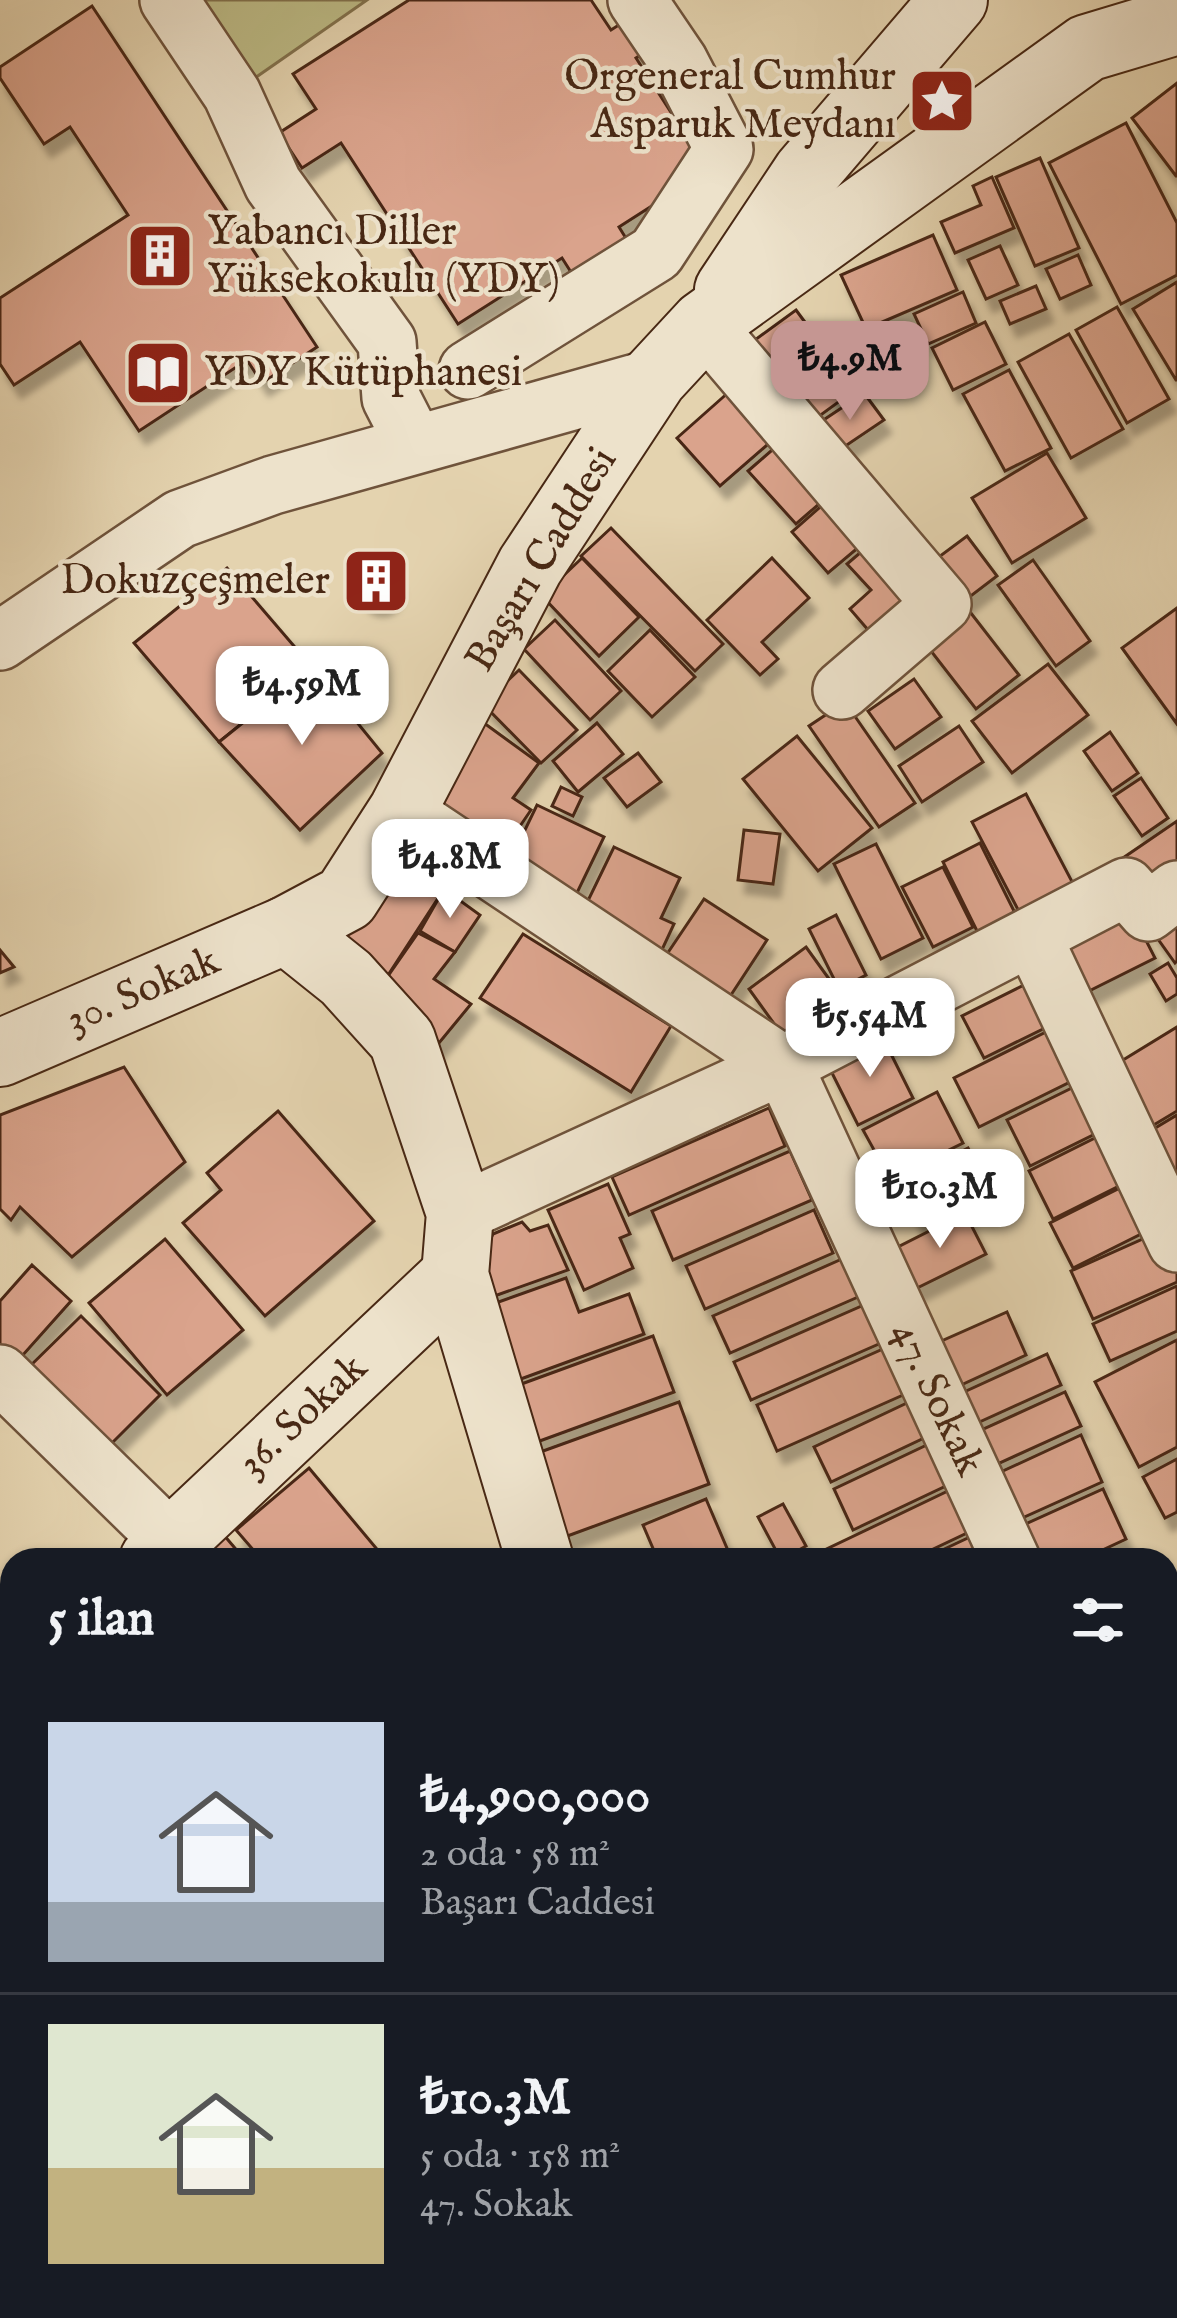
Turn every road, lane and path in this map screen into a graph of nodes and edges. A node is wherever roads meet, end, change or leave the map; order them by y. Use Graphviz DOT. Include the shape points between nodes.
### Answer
graph roads {
  1 [pos="169,0"];
  2 [pos="637,0"];
  3 [pos="954,0"];
  4 [pos="1177,21"];
  5 [pos="1177,68"];
  6 [pos="1018,99"];
  7 [pos="704,324"];
  8 [pos="468,370"];
  9 [pos="654,378"];
  10 [pos="414,443"];
  11 [pos="0,641"];
  12 [pos="842,690"];
  13 [pos="402,811"];
  14 [pos="1177,890"];
  15 [pos="286,930"];
  16 [pos="1033,938"];
  17 [pos="0,1053"];
  18 [pos="783,1065"];
  19 [pos="1177,1243"];
  20 [pos="457,1244"];
  21 [pos="0,1374"];
  22 [pos="159,1548"];
  23 [pos="163,1548"];
  24 [pos="538,1548"];
  25 [pos="1005,1548"];
  1 -- 10 [label="street" via="232,94 273,184 387,343 391,398"];
  2 -- 8 [label="street" via="724,149 656,253"];
  3 -- 7 [label="main road, Başarı Caddesi" via="806,173"];
  4 -- 6 [label="main road, Başarı Caddesi" via="1088,48"];
  5 -- 6 [label="main road, Başarı Caddesi"];
  6 -- 7 [label="main road, Başarı Caddesi"];
  7 -- 9 [label="main road, Başarı Caddesi"];
  7 -- 12 [label="street" via="942,604"];
  9 -- 10 [label="street"];
  9 -- 13 [label="main road, Başarı Caddesi" via="530,566"];
  10 -- 11 [label="street" via="180,519"];
  13 -- 15 [label="main road, Başarı Caddesi" via="346,898"];
  13 -- 18 [label="street"];
  14 -- 16 [label="street" via="1148,912 1126,887"];
  15 -- 17 [label="main road, 30. Sokak"];
  15 -- 20 [label="main road" via="346,978 402,1040"];
  16 -- 18 [label="street"];
  16 -- 19 [label="street"];
  18 -- 20 [label="street"];
  18 -- 25 [label="street, 47. Sokak"];
  20 -- 23 [label="main road, 36. Sokak"];
  20 -- 24 [label="main road"];
  21 -- 22 [label="street"];
}
